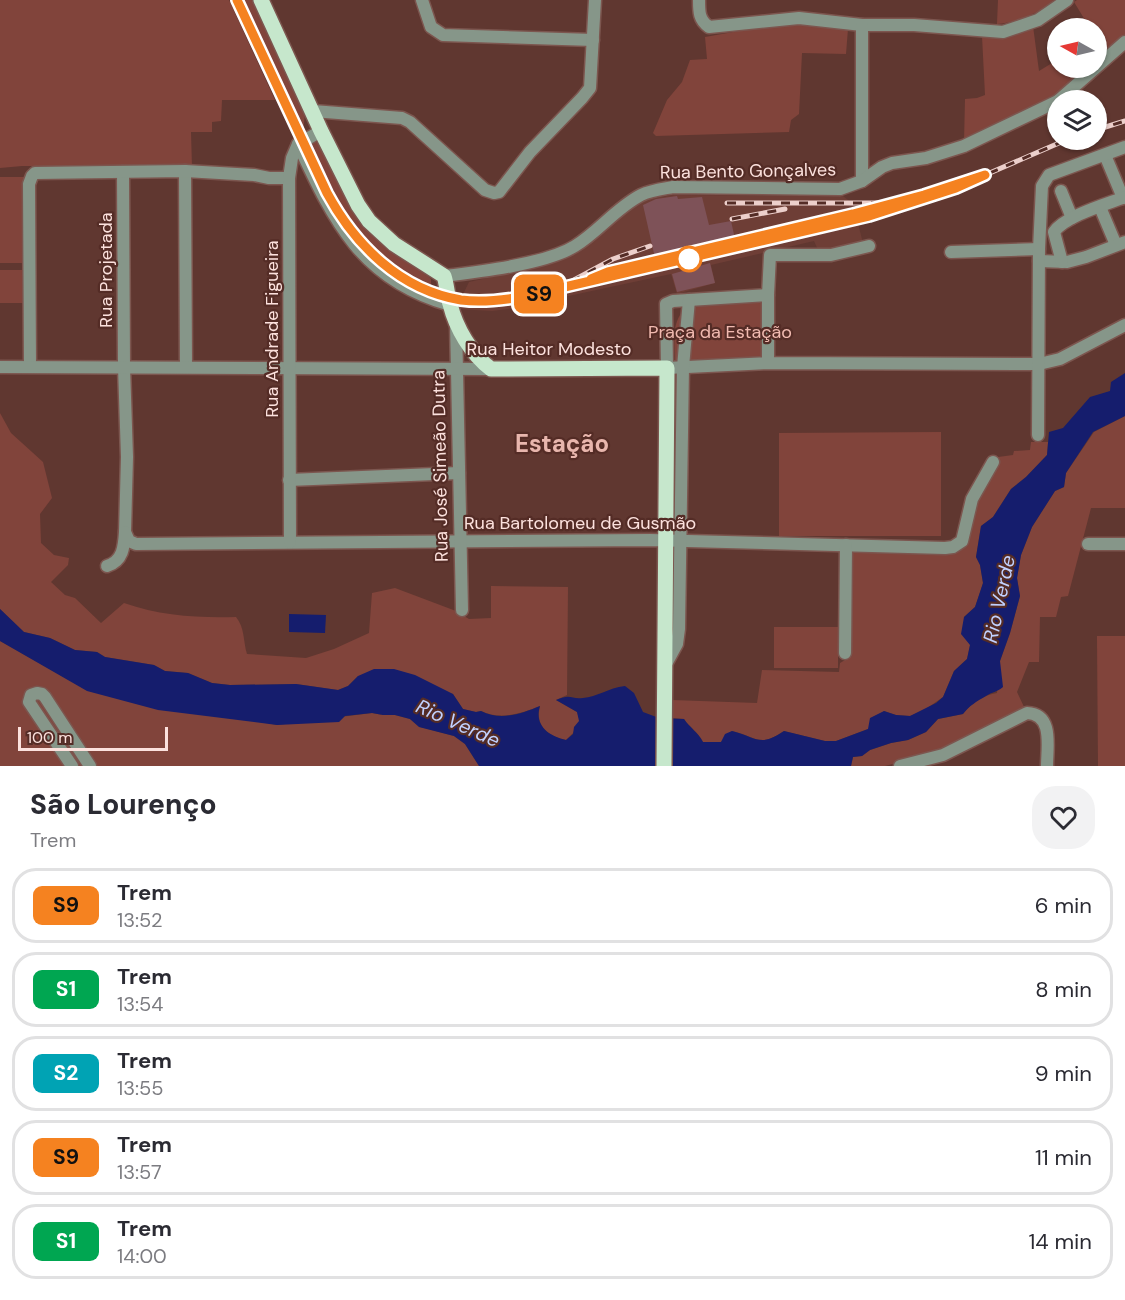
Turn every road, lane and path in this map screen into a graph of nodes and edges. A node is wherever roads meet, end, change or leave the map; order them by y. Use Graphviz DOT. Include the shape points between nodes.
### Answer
graph roads {
  1 [pos="261,0"];
  2 [pos="422,0"];
  3 [pos="595,0"];
  4 [pos="699,0"];
  5 [pos="1067,0"];
  6 [pos="862,25"];
  7 [pos="593,40"];
  8 [pos="1125,42"];
  9 [pos="1070,90"];
  10 [pos="1047,106"];
  11 [pos="313,111"];
  12 [pos="321,131"];
  13 [pos="298,144"];
  14 [pos="1125,147"];
  15 [pos="1105,155"];
  16 [pos="185,171"];
  17 [pos="123,172"];
  18 [pos="289,178"];
  19 [pos="862,181"];
  20 [pos="1060,191"];
  21 [pos="1124,197"];
  22 [pos="1100,207"];
  23 [pos="1072,218"];
  24 [pos="1120,243"];
  25 [pos="869,246"];
  26 [pos="951,252"];
  27 [pos="1039,255"];
  28 [pos="1062,262"];
  29 [pos="444,276"];
  30 [pos="768,296"];
  31 [pos="689,300"];
  32 [pos="450,305"];
  33 [pos="456,322"];
  34 [pos="1125,326"];
  35 [pos="768,363"];
  36 [pos="1039,364"];
  37 [pos="30,366"];
  38 [pos="0,367"];
  39 [pos="124,367"];
  40 [pos="186,367"];
  41 [pos="683,367"];
  42 [pos="290,368"];
  43 [pos="457,368"];
  44 [pos="667,368"];
  45 [pos="491,369"];
  46 [pos="1038,435"];
  47 [pos="993,462"];
  48 [pos="459,473"];
  49 [pos="290,480"];
  50 [pos="125,532"];
  51 [pos="461,540"];
  52 [pos="673,540"];
  53 [pos="290,542"];
  54 [pos="1088,544"];
  55 [pos="1125,544"];
  56 [pos="846,545"];
  57 [pos="106,566"];
  58 [pos="462,610"];
  59 [pos="845,653"];
  60 [pos="72,766"];
  61 [pos="90,766"];
  62 [pos="664,766"];
  63 [pos="900,766"];
  64 [pos="1047,766"];
  1 -- 11 [label="main road"];
  2 -- 7 [label="street" via="431,27 443,35"];
  3 -- 7 [label="street"];
  4 -- 6 [label="street" via="703,23 709,27 786,18"];
  5 -- 6 [label="street" via="1038,20 1003,32"];
  6 -- 19 [label="street"];
  7 -- 11 [label="street" via="590,88 499,192 485,190 402,118"];
  8 -- 9 [label="street, Rua Bento Gonçalves"];
  10 -- 19 [label="street, Rua Bento Gonçalves" via="964,146 892,163"];
  11 -- 12 [label="main road"];
  12 -- 13 [label="street"];
  12 -- 29 [label="main road" via="369,221 394,244"];
  13 -- 18 [label="street, Rua Andrade Figueira"];
  13 -- 32 [label="street" via="339,225 368,261 403,286"];
  14 -- 15 [label="street"];
  15 -- 21 [label="street"];
  15 -- 27 [label="street" via="1049,175 1042,186"];
  16 -- 17 [label="street"];
  16 -- 18 [label="street"];
  16 -- 40 [label="street"];
  17 -- 37 [label="street" via="35,172 30,179"];
  17 -- 39 [label="street, Rua Projetada"];
  18 -- 42 [label="street, Rua Andrade Figueira"];
  19 -- 29 [label="street, Rua Bento Gonçalves" via="840,189 653,190 564,252 531,262"];
  20 -- 23 [label="street"];
  21 -- 22 [label="street"];
  22 -- 23 [label="street"];
  22 -- 24 [label="street"];
  23 -- 28 [label="street" via="1054,232"];
  24 -- 28 [label="street"];
  25 -- 30 [label="street" via="831,255 770,255"];
  26 -- 27 [label="street"];
  27 -- 28 [label="street"];
  27 -- 36 [label="street"];
  29 -- 32 [label="main road, Rua José Simeão Dutra"];
  30 -- 31 [label="street"];
  30 -- 35 [label="street"];
  31 -- 41 [label="street"];
  31 -- 44 [label="street" via="666,304"];
  32 -- 33 [label="main road, Rua José Simeão Dutra"];
  33 -- 43 [label="street, Rua José Simeão Dutra"];
  33 -- 45 [label="main road, Rua José Simeão Dutra" via="468,345"];
  34 -- 36 [label="street, Rua Heitor Modesto" via="1060,359"];
  35 -- 36 [label="street, Rua Heitor Modesto"];
  35 -- 41 [label="street, Rua Heitor Modesto"];
  36 -- 46 [label="street"];
  37 -- 38 [label="street, Rua Heitor Modesto"];
  37 -- 39 [label="street, Rua Heitor Modesto"];
  39 -- 40 [label="street, Rua Heitor Modesto"];
  39 -- 50 [label="street"];
  40 -- 42 [label="street, Rua Heitor Modesto"];
  41 -- 44 [label="street, Rua Heitor Modesto"];
  41 -- 52 [label="street"];
  42 -- 43 [label="street, Rua Heitor Modesto"];
  42 -- 49 [label="street, Rua Andrade Figueira"];
  43 -- 45 [label="street, Rua Heitor Modesto"];
  43 -- 48 [label="street, Rua José Simeão Dutra"];
  44 -- 45 [label="main road, Rua Heitor Modesto"];
  44 -- 52 [label="main road"];
  47 -- 56 [label="street, Rua Bartolomeu de Gusmão" via="972,499 958,545"];
  48 -- 49 [label="street"];
  48 -- 51 [label="street, Rua José Simeão Dutra"];
  49 -- 53 [label="street, Rua Andrade Figueira"];
  50 -- 53 [label="street, Rua Bartolomeu de Gusmão" via="129,541 136,544"];
  50 -- 57 [label="street" via="123,552 114,564"];
  51 -- 52 [label="street, Rua Bartolomeu de Gusmão"];
  51 -- 53 [label="street, Rua Bartolomeu de Gusmão"];
  51 -- 58 [label="street, Rua José Simeão Dutra"];
  52 -- 56 [label="street, Rua Bartolomeu de Gusmão"];
  52 -- 62 [label="main road" via="664,685"];
  54 -- 55 [label="street"];
  56 -- 59 [label="street"];
  60 -- 61 [label="street" via="29,702 33,693 45,697"];
  63 -- 64 [label="street" via="943,755 1027,713 1034,713 1047,728"];
}
